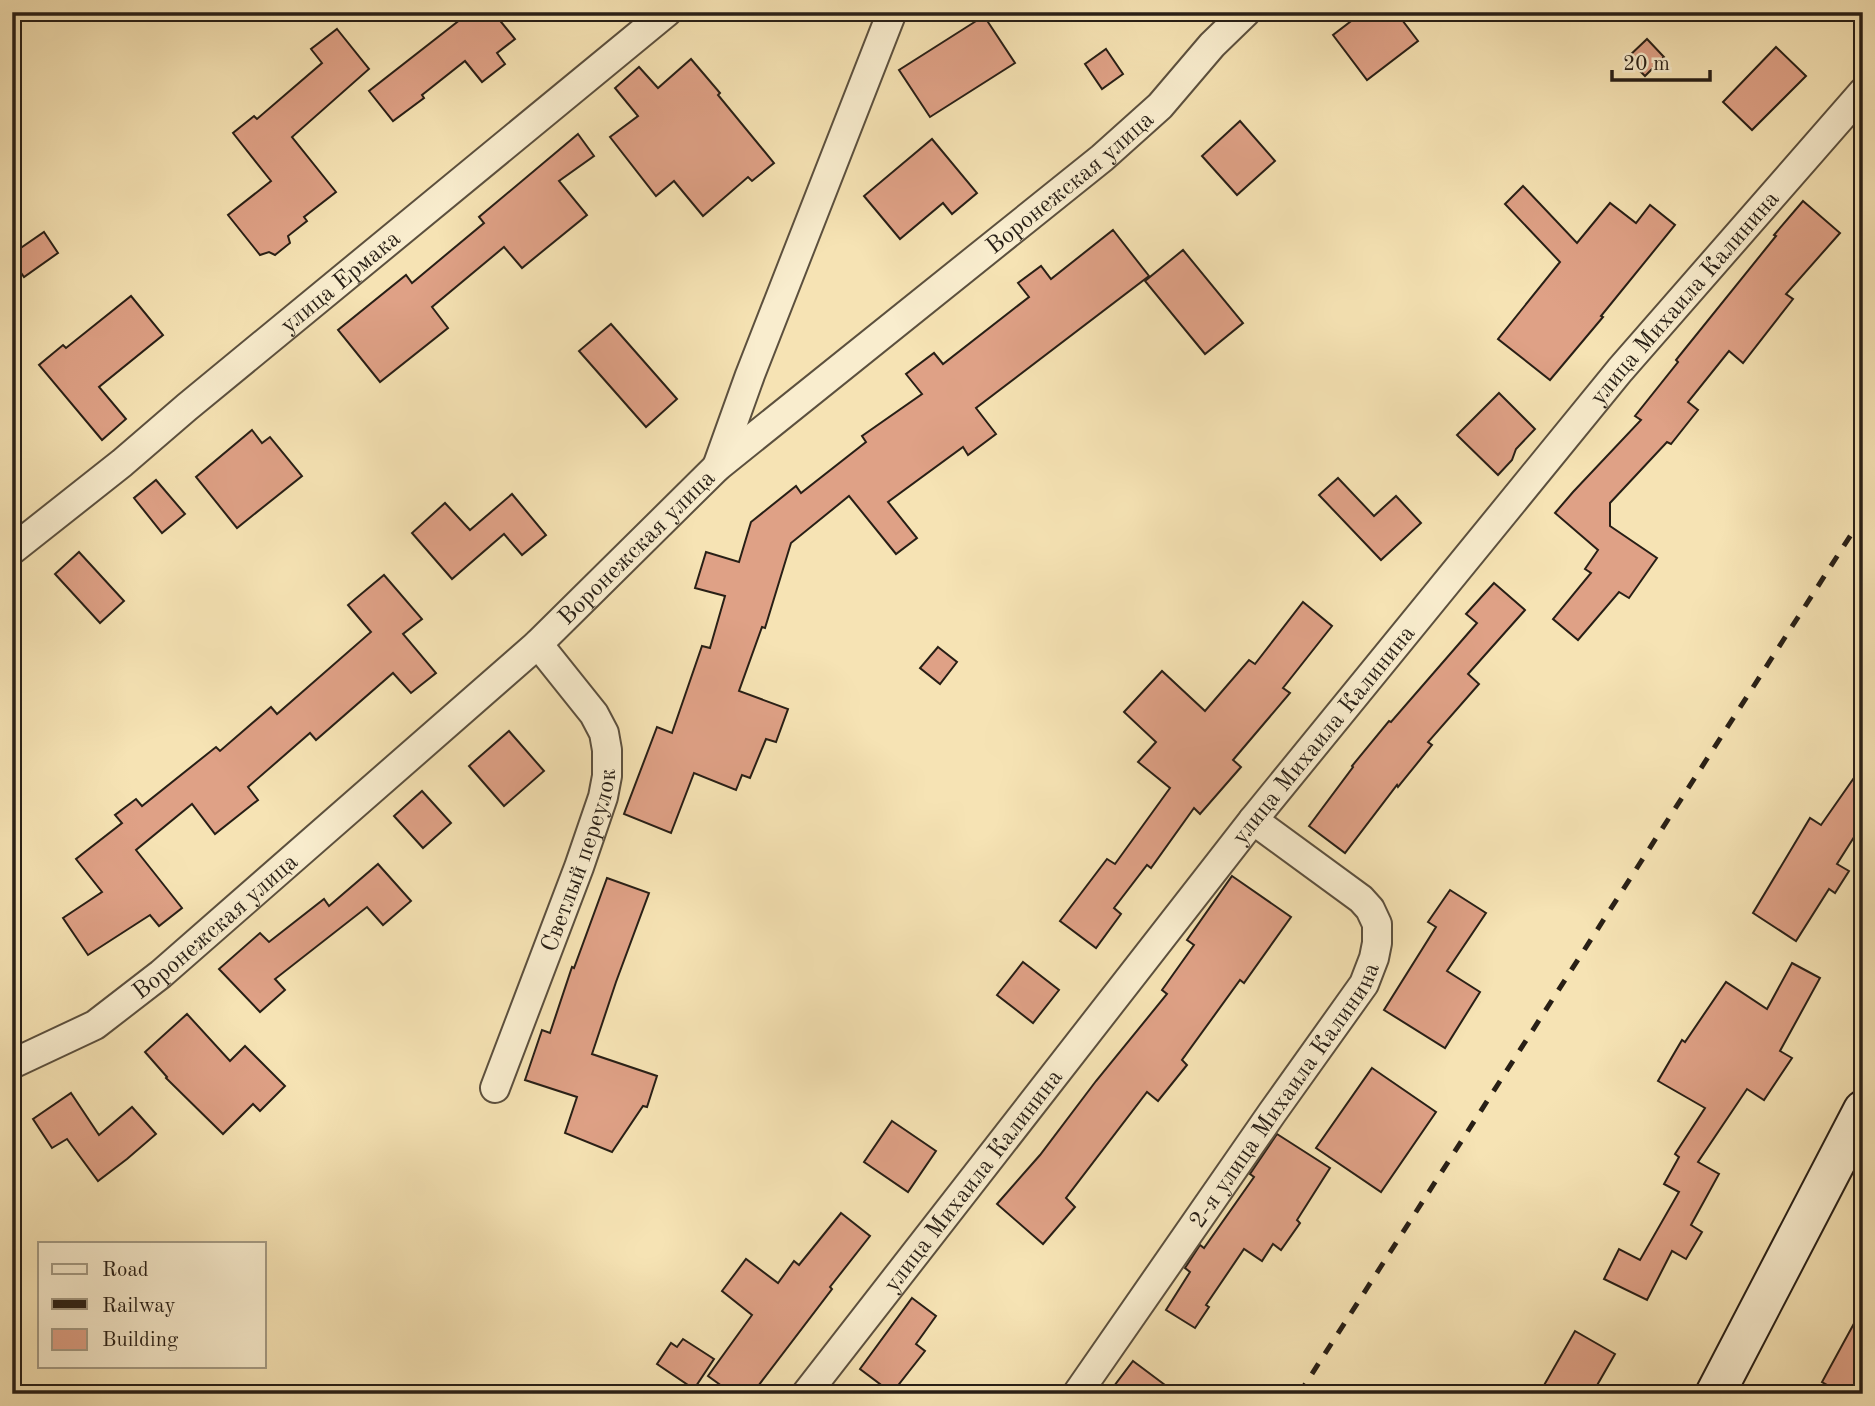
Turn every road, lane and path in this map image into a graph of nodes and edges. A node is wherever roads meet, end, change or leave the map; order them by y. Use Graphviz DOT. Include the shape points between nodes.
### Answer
graph roads {
  1 [pos="667,12"];
  2 [pos="892,12"];
  3 [pos="1246,12"];
  4 [pos="1863,92"];
  5 [pos="718,467"];
  6 [pos="12,550"];
  7 [pos="538,643"];
  8 [pos="1253,820"];
  9 [pos="12,1064"];
  10 [pos="495,1088"];
  11 [pos="1863,1110"];
  12 [pos="806,1394"];
  13 [pos="1077,1394"];
  14 [pos="1715,1394"];
  1 -- 6 [label="street, улица Ермака"];
  2 -- 5 [label="street"];
  3 -- 5 [label="street, Воронежская улица" via="1160,106 1102,158"];
  4 -- 8 [label="street, улица Михаила Калинина" via="1620,370"];
  5 -- 7 [label="street, Воронежская улица"];
  7 -- 9 [label="street, Воронежская улица" via="161,974 95,1026"];
  7 -- 10 [label="street, Светлый переулок" via="604,733 607,776 579,867"];
  8 -- 12 [label="street, улица Михаила Калинина"];
  8 -- 13 [label="street, 2-я улица Михаила Калинина" via="1370,909 1377,924 1374,958 1364,984"];
  11 -- 14 [label="street"];
}
